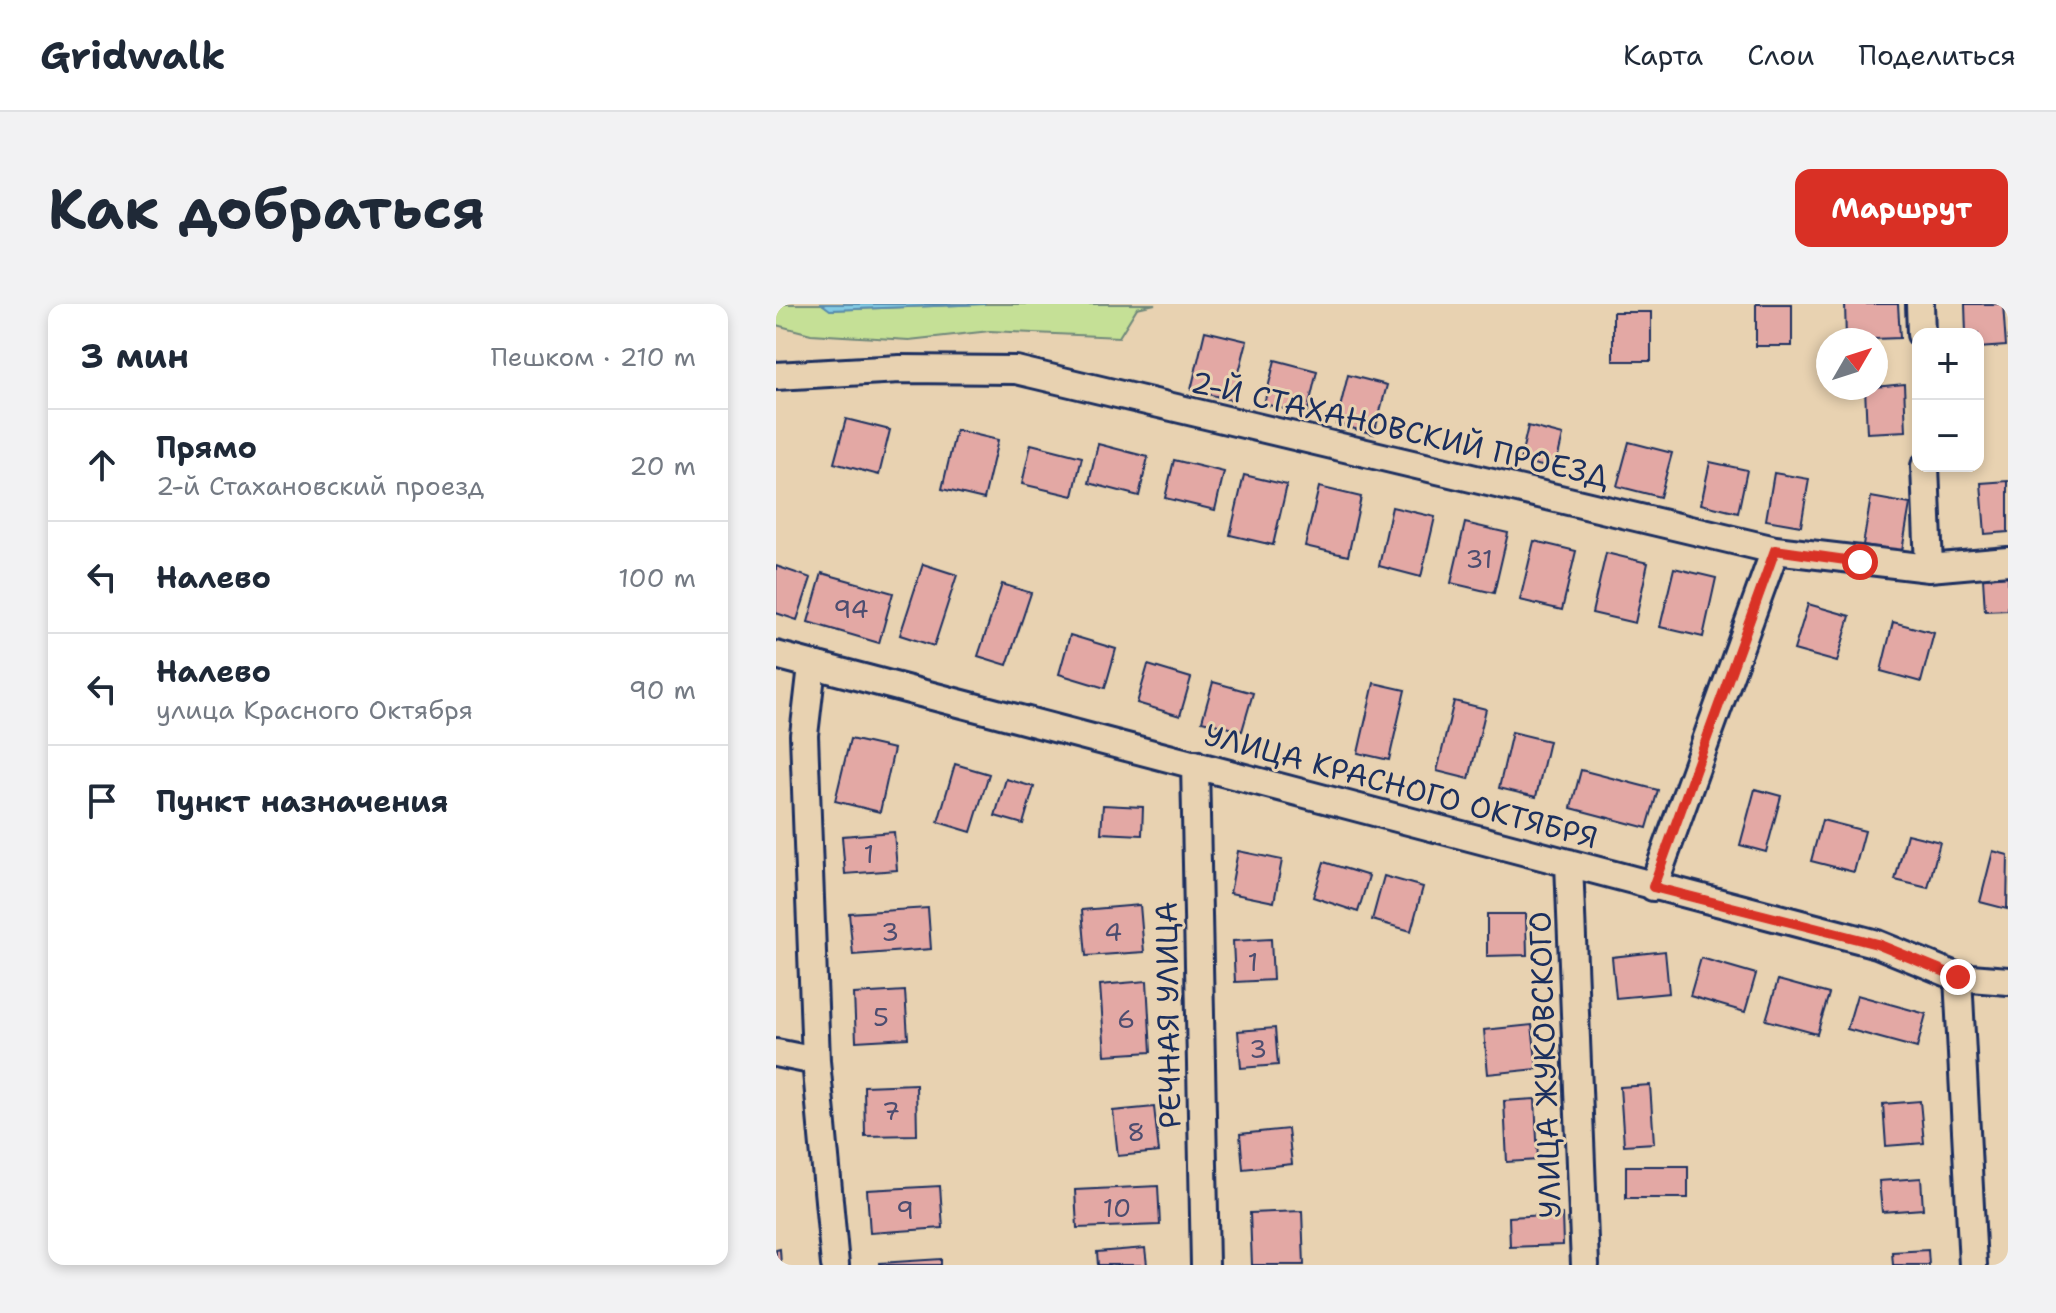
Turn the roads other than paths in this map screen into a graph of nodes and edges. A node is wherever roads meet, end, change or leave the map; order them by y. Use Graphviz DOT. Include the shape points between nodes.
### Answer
graph roads {
  1 [pos="1920,304"];
  2 [pos="1921,328"];
  3 [pos="776,376"];
  4 [pos="1925,472"];
  5 [pos="1775,550"];
  6 [pos="2008,561"];
  7 [pos="1929,568"];
  8 [pos="776,655"];
  9 [pos="812,666"];
  10 [pos="1195,764"];
  11 [pos="1569,863"];
  12 [pos="1653,887"];
  13 [pos="1958,977"];
  14 [pos="2008,981"];
  15 [pos="776,1053"];
  16 [pos="816,1061"];
  17 [pos="835,1265"];
  18 [pos="1205,1265"];
  19 [pos="1585,1265"];
  20 [pos="1973,1265"];
  1 -- 2 [label="street"];
  3 -- 5 [label="street, 2-Й СТАХАНОВСКИЙ ПРОЕЗД" via="1016,370"];
  4 -- 7 [label="street"];
  5 -- 7 [label="street, 2-Й СТАХАНОВСКИЙ ПРОЕЗД"];
  5 -- 12 [label="street"];
  6 -- 7 [label="street, 2-Й СТАХАНОВСКИЙ ПРОЕЗД"];
  8 -- 9 [label="street, УЛИЦА КРАСНОГО ОКТЯБРЯ"];
  9 -- 10 [label="street, УЛИЦА КРАСНОГО ОКТЯБРЯ"];
  9 -- 16 [label="street" via="804,735"];
  10 -- 11 [label="street, УЛИЦА КРАСНОГО ОКТЯБРЯ"];
  10 -- 18 [label="street, РЕЧНАЯ УЛИЦА"];
  11 -- 12 [label="street, УЛИЦА КРАСНОГО ОКТЯБРЯ"];
  11 -- 19 [label="street, УЛИЦА ЖУКОВСКОГО"];
  12 -- 13 [label="street, УЛИЦА КРАСНОГО ОКТЯБРЯ" via="1877,944"];
  13 -- 14 [label="street, УЛИЦА КРАСНОГО ОКТЯБРЯ"];
  13 -- 20 [label="street"];
  15 -- 16 [label="street"];
  16 -- 17 [label="street"];
}
